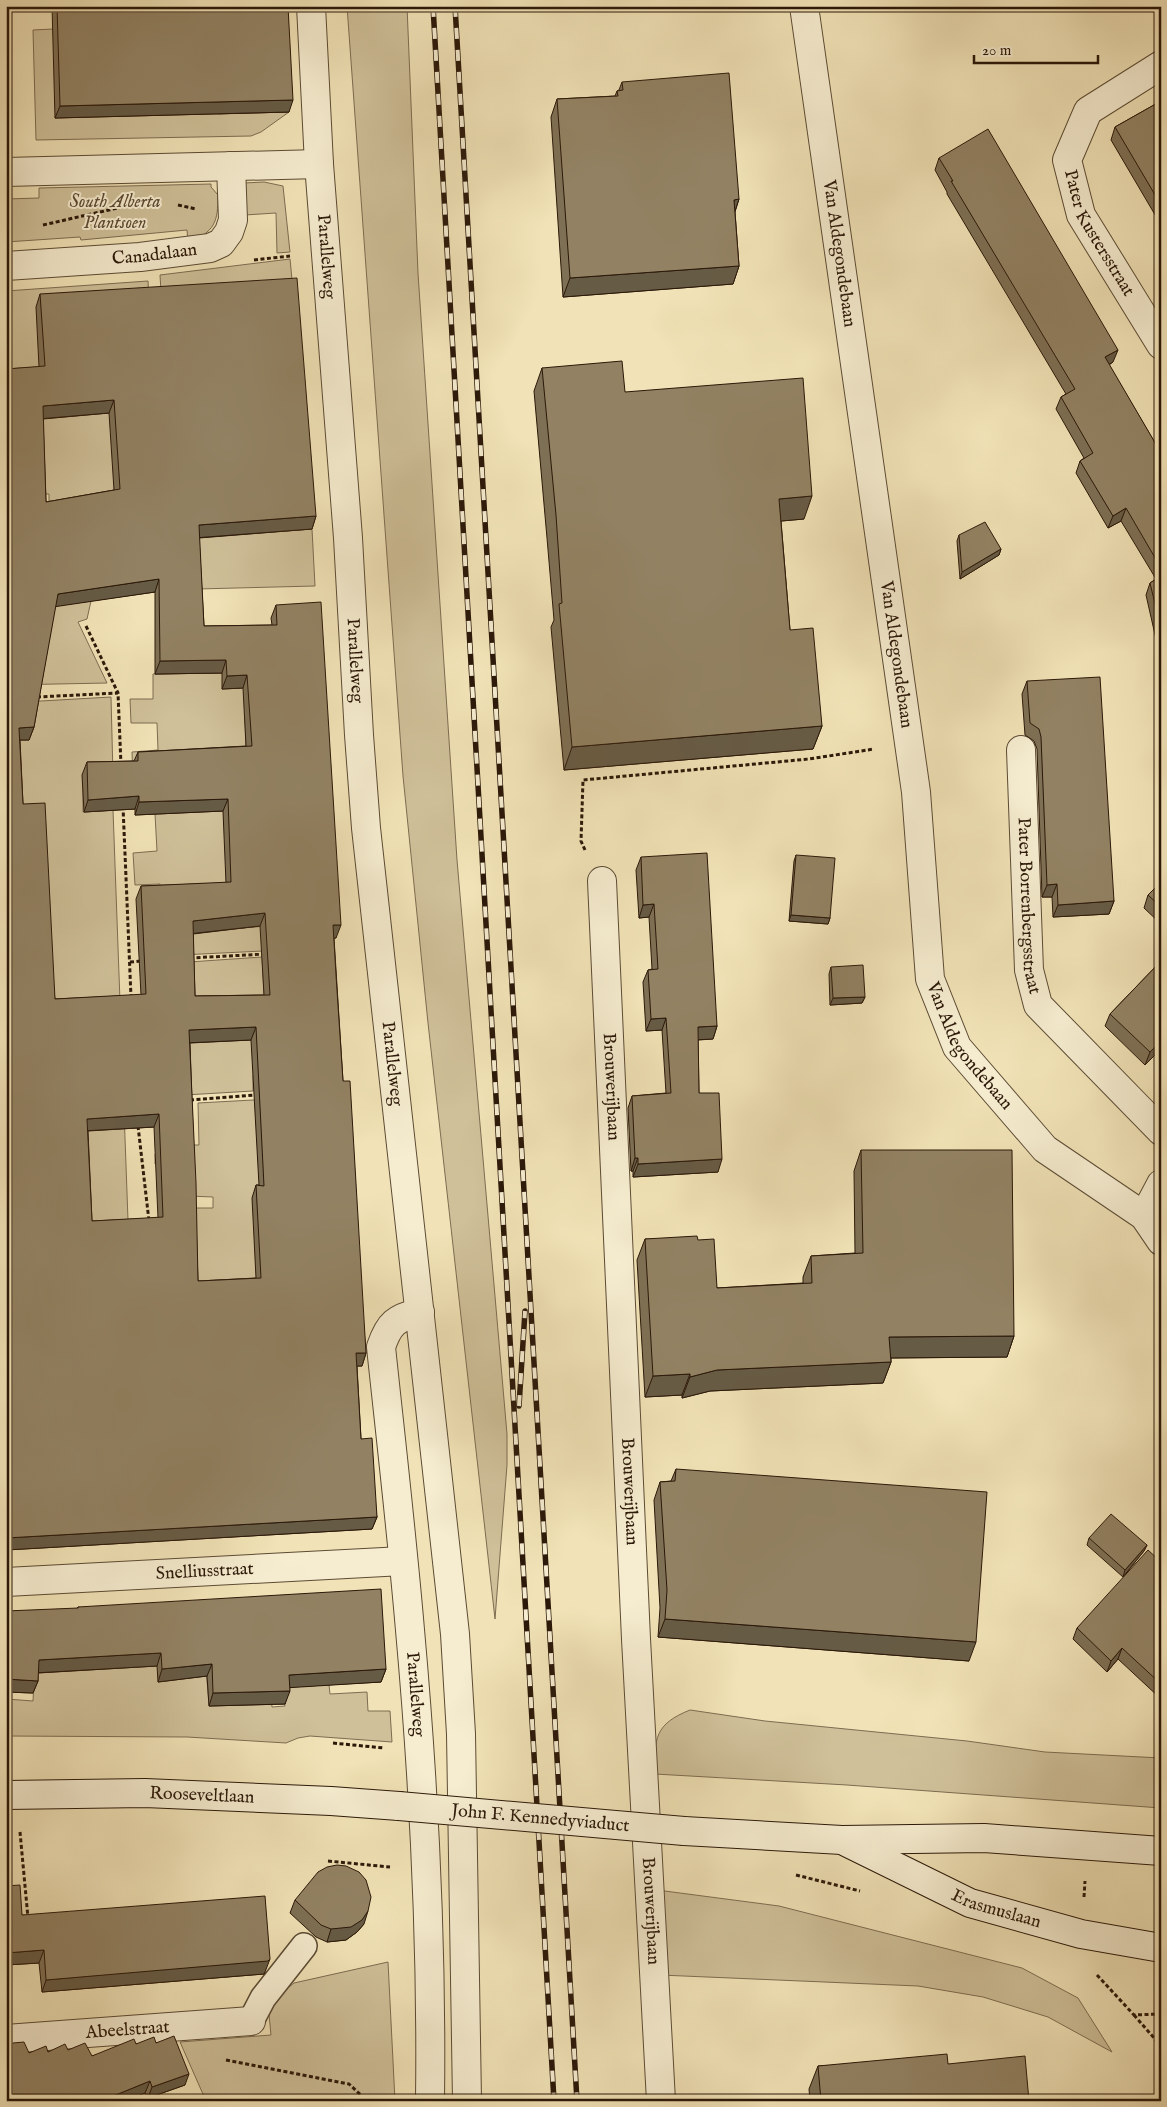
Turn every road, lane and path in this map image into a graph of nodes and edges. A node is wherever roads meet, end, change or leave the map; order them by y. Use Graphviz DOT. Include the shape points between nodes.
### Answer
graph roads {
  1 [pos="311,6"];
  2 [pos="804,6"];
  3 [pos="1161,65"];
  4 [pos="319,164"];
  5 [pos="231,166"];
  6 [pos="6,172"];
  7 [pos="173,205"];
  8 [pos="124,206"];
  9 [pos="34,227"];
  10 [pos="227,232"];
  11 [pos="326,251"];
  12 [pos="6,266"];
  13 [pos="1161,345"];
  14 [pos="86,626"];
  15 [pos="118,692"];
  16 [pos="34,697"];
  17 [pos="909,744"];
  18 [pos="1021,750"];
  19 [pos="122,772"];
  20 [pos="123,802"];
  21 [pos="602,881"];
  22 [pos="269,954"];
  23 [pos="189,958"];
  24 [pos="150,961"];
  25 [pos="130,962"];
  26 [pos="131,1000"];
  27 [pos="265,1095"];
  28 [pos="185,1100"];
  29 [pos="137,1122"];
  30 [pos="1161,1131"];
  31 [pos="1161,1184"];
  32 [pos="1144,1216"];
  33 [pos="150,1225"];
  34 [pos="1161,1241"];
  35 [pos="420,1312"];
  36 [pos="403,1561"];
  37 [pos="6,1582"];
  38 [pos="332,1743"];
  39 [pos="418,1752"];
  40 [pos="6,1795"];
  41 [pos="399,1806"];
  42 [pos="684,1831"];
  43 [pos="20,1832"];
  44 [pos="842,1840"];
  45 [pos="1087,1845"];
  46 [pos="1161,1850"];
  47 [pos="328,1861"];
  48 [pos="426,1870"];
  49 [pos="28,1925"];
  50 [pos="1081,1934"];
  51 [pos="304,1946"];
  52 [pos="1161,1948"];
  53 [pos="1134,2015"];
  54 [pos="251,2021"];
  55 [pos="6,2040"];
  56 [pos="1161,2046"];
  57 [pos="225,2060"];
  58 [pos="367,2101"];
  59 [pos="430,2101"];
  60 [pos="466,2101"];
  61 [pos="661,2101"];
  1 -- 4 [label="street, Parallelweg"];
  2 -- 17 [label="street, Van Aldegondebaan"];
  3 -- 13 [label="street, Pater Kustersstraat" via="1088,111 1067,160 1081,215"];
  4 -- 5 [label="street"];
  4 -- 11 [label="street, Parallelweg"];
  5 -- 6 [label="street"];
  5 -- 10 [label="street"];
  7 -- 10 [label="path"];
  8 -- 9 [label="path"];
  10 -- 11 [label="path" via="246,261"];
  10 -- 12 [label="street, Canadalaan" via="210,248 190,252"];
  11 -- 35 [label="street, Parallelweg" via="366,828"];
  14 -- 15 [label="path"];
  15 -- 16 [label="path"];
  15 -- 19 [label="path"];
  17 -- 21 [label="path" via="809,759 582,780 581,841"];
  17 -- 32 [label="street, Van Aldegondebaan" via="916,792 930,979 957,1047 1045,1149"];
  18 -- 30 [label="street, Pater Borrenbergsstraat" via="1029,970 1038,1004"];
  20 -- 25 [label="path"];
  21 -- 61 [label="street, Brouwerijbaan"];
  22 -- 23 [label="path"];
  24 -- 25 [label="path"];
  25 -- 26 [label="path"];
  27 -- 28 [label="path"];
  29 -- 33 [label="path"];
  31 -- 32 [label="street"];
  32 -- 34 [label="street"];
  35 -- 36 [label="street, Parallelweg" via="397,1320 386,1330 381,1347"];
  35 -- 60 [label="street, Parallelweg" via="459,1684 465,1881"];
  36 -- 37 [label="street, Snelliusstraat"];
  36 -- 39 [label="street, Parallelweg"];
  38 -- 39 [label="path"];
  39 -- 48 [label="street, Parallelweg"];
  40 -- 41 [label="street, Rooseveltlaan" via="145,1794"];
  41 -- 42 [label="street, John F. Kennedyviaduct, bridge"];
  42 -- 44 [label="street, Erasmuslaan"];
  43 -- 49 [label="path"];
  44 -- 45 [label="street, Erasmuslaan" via="984,1838"];
  44 -- 50 [label="street, Erasmuslaan" via="970,1903"];
  45 -- 46 [label="street, Erasmuslaan"];
  45 -- 50 [label="path"];
  47 -- 48 [label="path"];
  48 -- 59 [label="street, Parallelweg"];
  50 -- 52 [label="street, Erasmuslaan"];
  51 -- 54 [label="lane" via="262,1998"];
  53 -- 56 [label="path"];
  54 -- 55 [label="street, Abeelstraat"];
  57 -- 58 [label="path" via="349,2084"];
}
